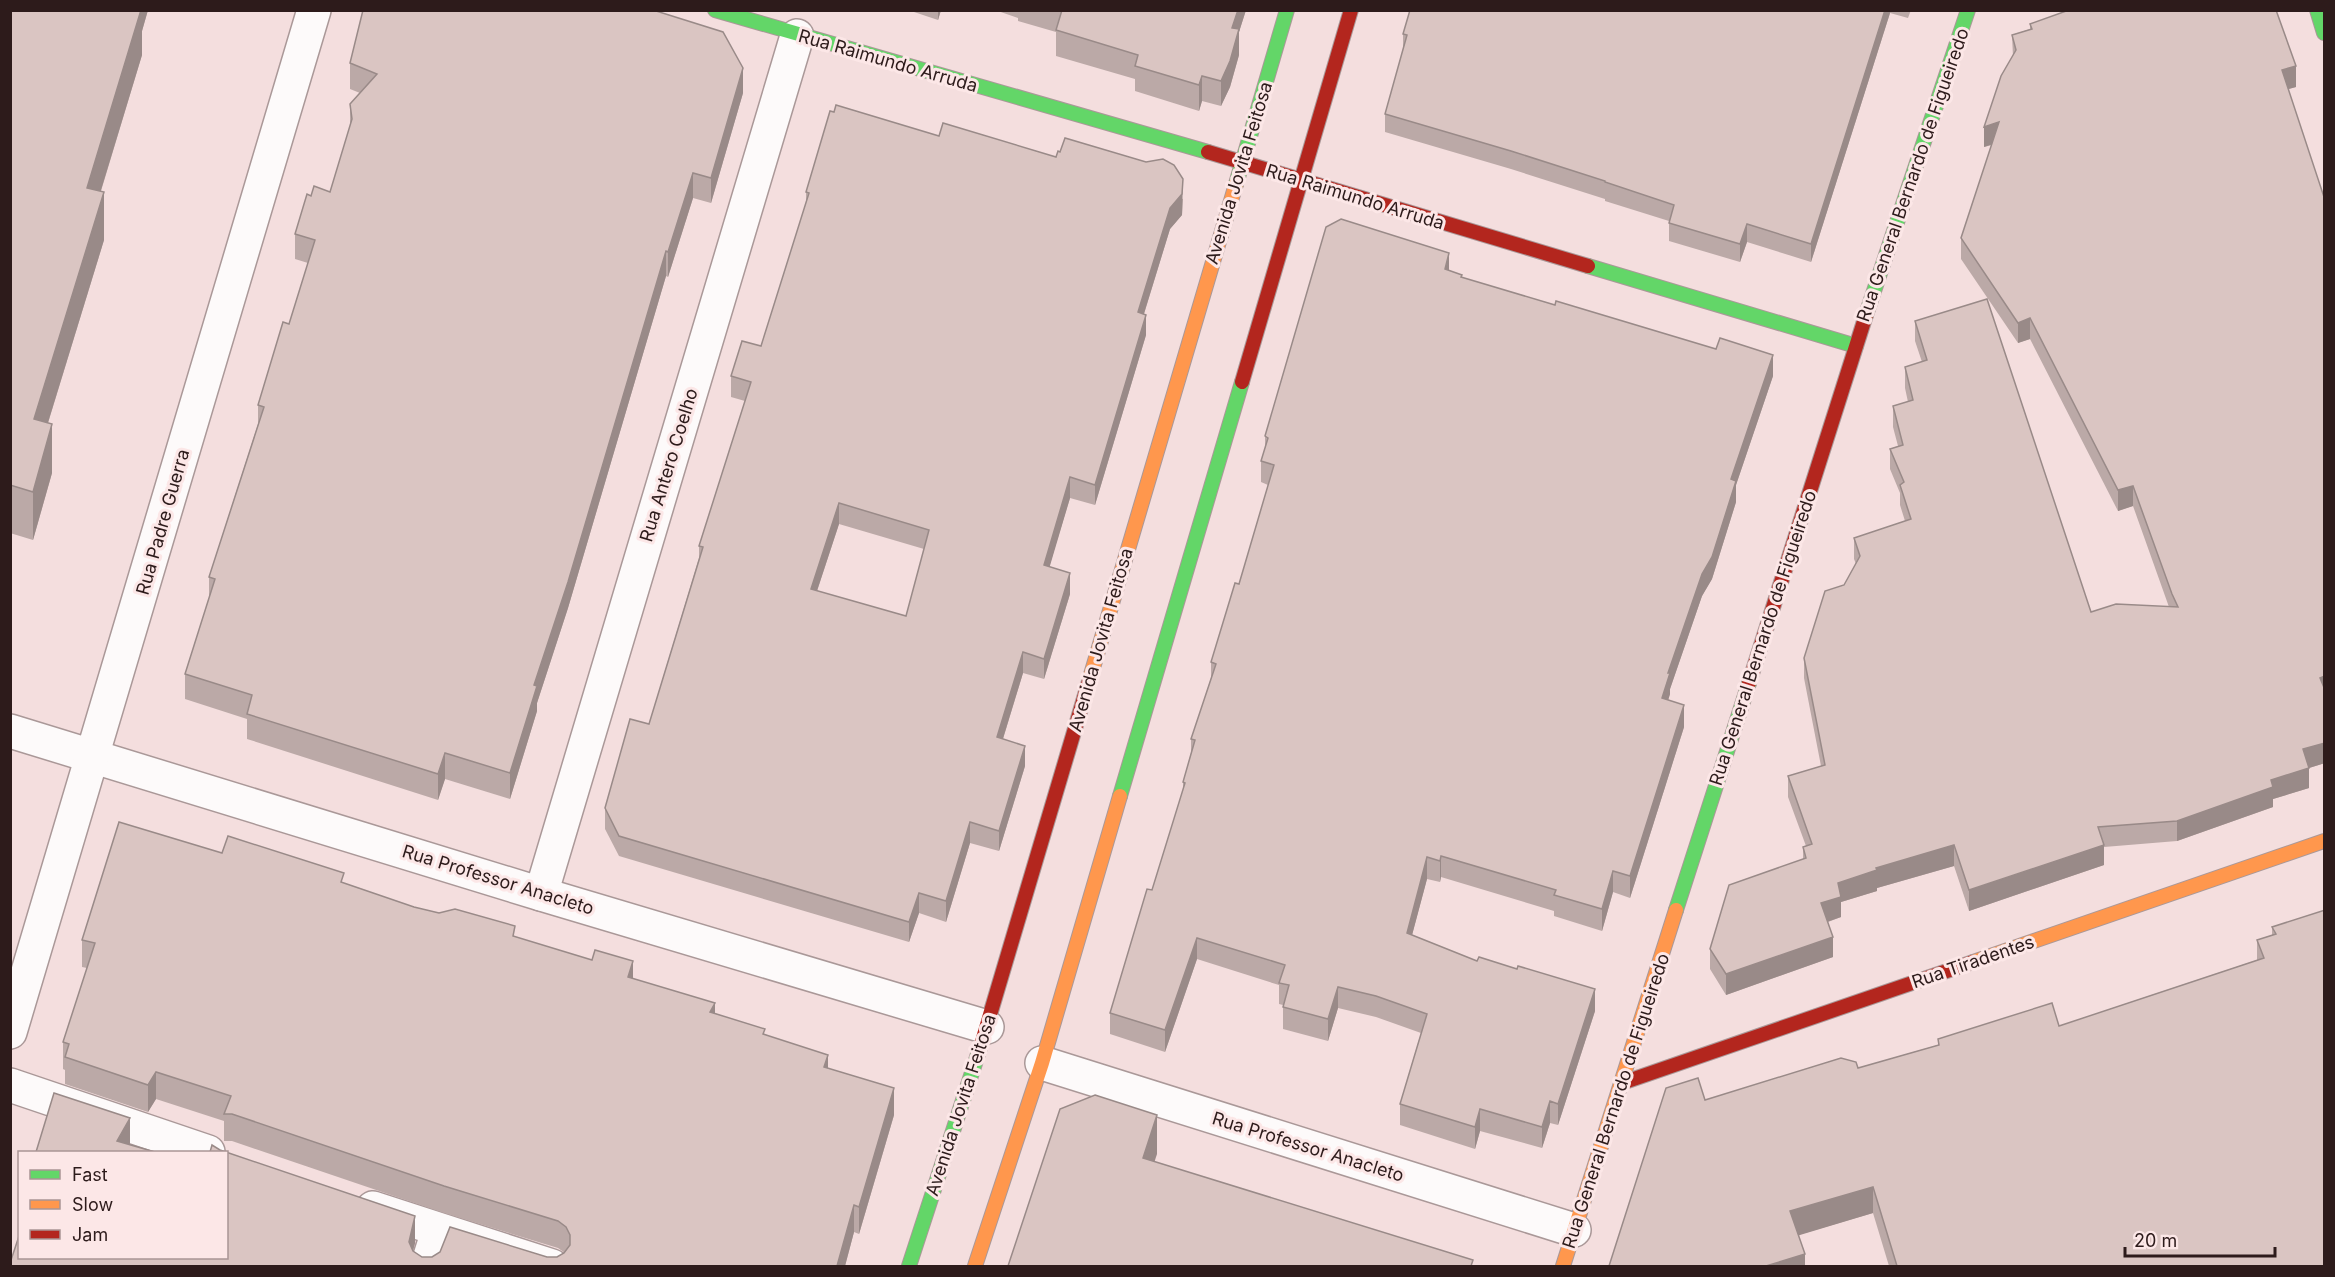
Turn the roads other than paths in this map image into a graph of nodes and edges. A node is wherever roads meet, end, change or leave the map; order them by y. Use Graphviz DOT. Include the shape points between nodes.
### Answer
graph roads {
  1 [pos="314,10"];
  2 [pos="715,10"];
  3 [pos="1287,10"];
  4 [pos="1351,10"];
  5 [pos="1968,10"];
  6 [pos="2317,10"];
  7 [pos="2325,33"];
  8 [pos="797,36"];
  9 [pos="1242,162"];
  10 [pos="1300,180"];
  11 [pos="1856,346"];
  12 [pos="10,731"];
  13 [pos="94,755"];
  14 [pos="2325,841"];
  15 [pos="541,894"];
  16 [pos="987,1027"];
  17 [pos="10,1032"];
  18 [pos="1042,1062"];
  19 [pos="1622,1083"];
  20 [pos="10,1085"];
  21 [pos="203,1151"];
  22 [pos="349,1200"];
  23 [pos="1574,1230"];
  24 [pos="438,1231"];
  25 [pos="427,1266"];
  26 [pos="552,1266"];
  27 [pos="909,1266"];
  28 [pos="975,1266"];
  29 [pos="1563,1266"];
  1 -- 13 [label="street, Rua Padre Guerra"];
  2 -- 8 [label="street, Rua Raimundo Arruda"];
  3 -- 9 [label="street, Avenida Jovita Feitosa"];
  4 -- 10 [label="street"];
  5 -- 11 [label="street, Rua General Bernardo de Figueiredo"];
  6 -- 7 [label="street"];
  8 -- 9 [label="street, Rua Raimundo Arruda"];
  8 -- 15 [label="street, Rua Antero Coelho"];
  9 -- 10 [label="street, Rua Raimundo Arruda"];
  9 -- 16 [label="street, Avenida Jovita Feitosa"];
  10 -- 11 [label="street, Rua Raimundo Arruda"];
  10 -- 18 [label="street"];
  11 -- 19 [label="street, Rua General Bernardo de Figueiredo"];
  12 -- 13 [label="street, Rua Professor Anacleto"];
  13 -- 15 [label="street, Rua Professor Anacleto"];
  13 -- 17 [label="street, Rua Padre Guerra"];
  14 -- 19 [label="street, Rua Tiradentes"];
  15 -- 16 [label="street, Rua Professor Anacleto"];
  16 -- 27 [label="street, Avenida Jovita Feitosa"];
  18 -- 23 [label="street, Rua Professor Anacleto"];
  18 -- 28 [label="street"];
  19 -- 23 [label="street, Rua General Bernardo de Figueiredo"];
  20 -- 21 [label="street"];
  22 -- 24 [label="street"];
  23 -- 29 [label="street, Rua General Bernardo de Figueiredo"];
  24 -- 25 [label="street"];
  24 -- 26 [label="street"];
}
